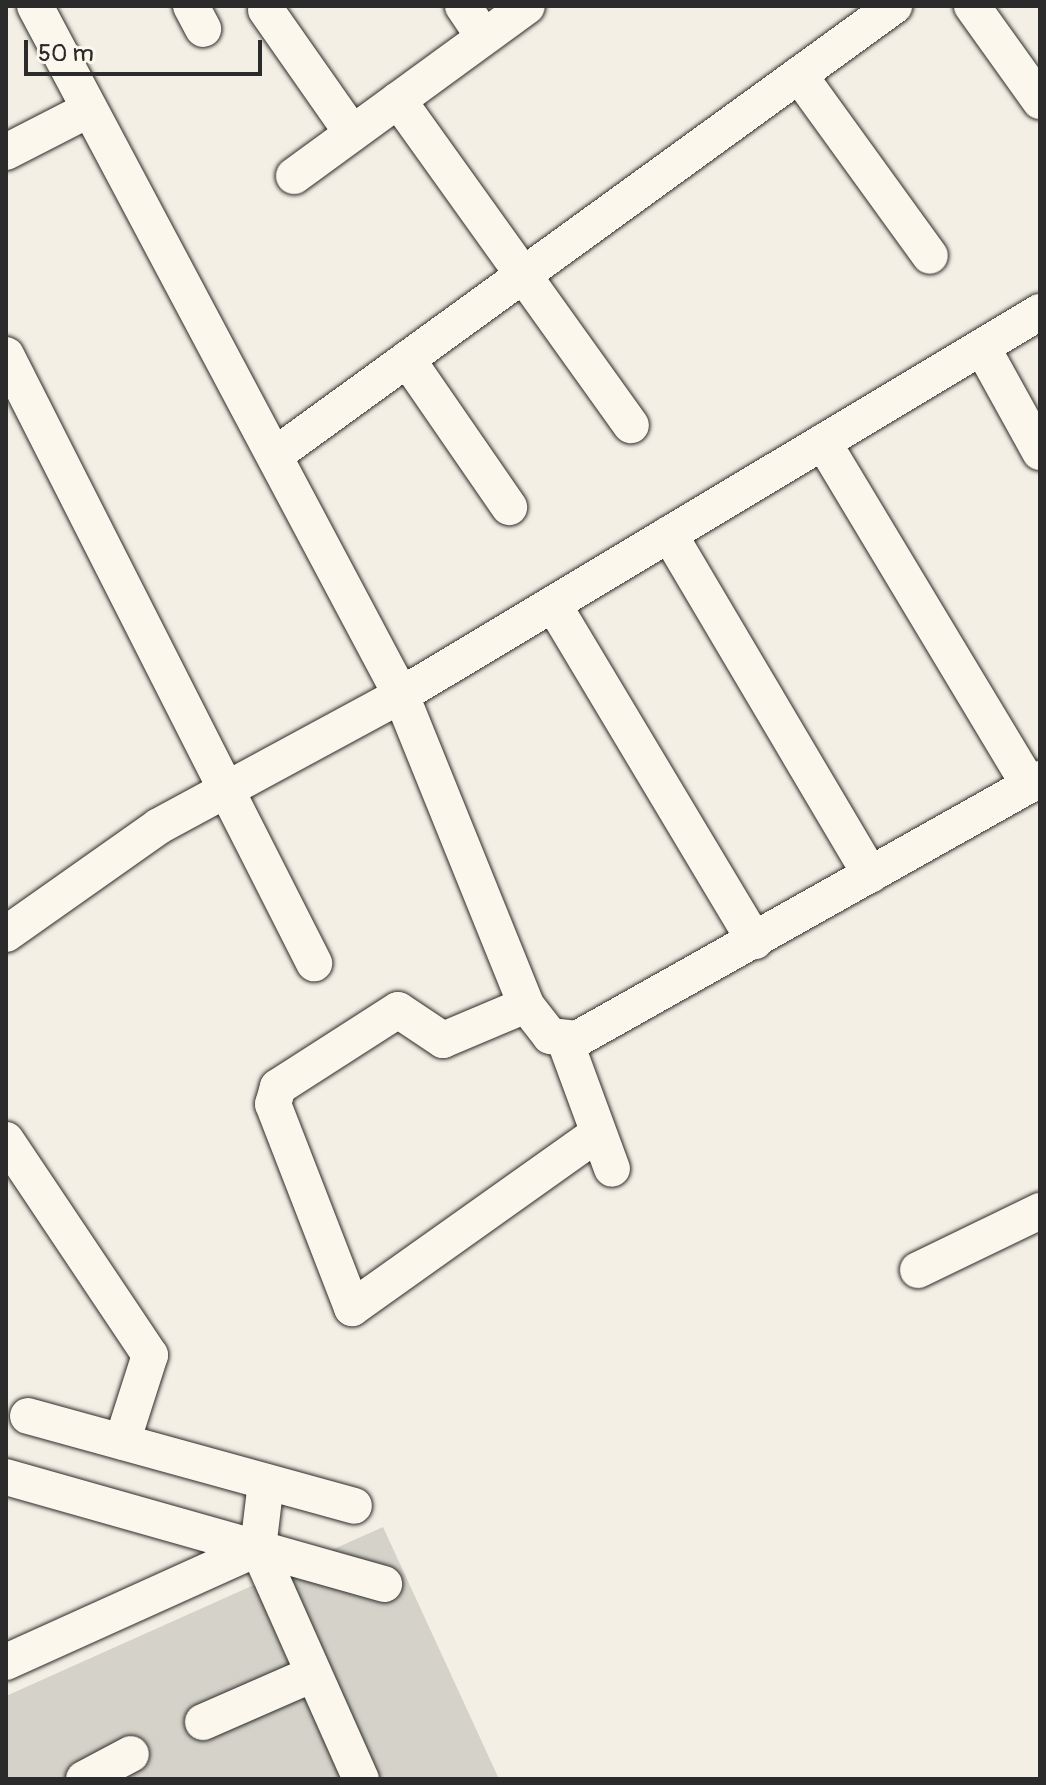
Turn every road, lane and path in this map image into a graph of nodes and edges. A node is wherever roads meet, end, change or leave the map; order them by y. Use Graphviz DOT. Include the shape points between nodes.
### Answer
graph roads {
  1 [pos="35,6"];
  2 [pos="463,6"];
  3 [pos="527,6"];
  4 [pos="894,6"];
  5 [pos="972,6"];
  6 [pos="266,10"];
  7 [pos="484,37"];
  8 [pos="799,75"];
  9 [pos="398,100"];
  10 [pos="1040,101"];
  11 [pos="88,110"];
  12 [pos="352,133"];
  13 [pos="6,152"];
  14 [pos="294,176"];
  15 [pos="930,256"];
  16 [pos="525,275"];
  17 [pos="1040,312"];
  18 [pos="982,347"];
  19 [pos="6,355"];
  20 [pos="407,359"];
  21 [pos="631,425"];
  22 [pos="823,442"];
  23 [pos="1040,452"];
  24 [pos="275,455"];
  25 [pos="509,507"];
  26 [pos="669,534"];
  27 [pos="553,604"];
  28 [pos="401,695"];
  29 [pos="1035,782"];
  30 [pos="229,791"];
  31 [pos="871,875"];
  32 [pos="6,934"];
  33 [pos="755,941"];
  34 [pos="314,963"];
  35 [pos="526,1005"];
  36 [pos="565,1041"];
  37 [pos="598,1133"];
  38 [pos="6,1140"];
  39 [pos="612,1169"];
  40 [pos="1040,1211"];
  41 [pos="918,1270"];
  42 [pos="28,1416"];
  43 [pos="122,1442"];
  44 [pos="6,1477"];
  45 [pos="266,1482"];
  46 [pos="354,1506"];
  47 [pos="258,1548"];
  48 [pos="384,1584"];
  49 [pos="6,1662"];
  50 [pos="313,1674"];
  51 [pos="203,1722"];
  52 [pos="131,1754"];
  53 [pos="84,1779"];
  54 [pos="361,1779"];
  1 -- 11 [label="street"];
  2 -- 7 [label="street"];
  3 -- 7 [label="street"];
  4 -- 8 [label="street"];
  5 -- 10 [label="street"];
  6 -- 12 [label="street"];
  7 -- 9 [label="street"];
  8 -- 15 [label="street"];
  8 -- 16 [label="street"];
  9 -- 12 [label="street"];
  9 -- 16 [label="street"];
  11 -- 13 [label="street"];
  11 -- 24 [label="street"];
  12 -- 14 [label="street"];
  16 -- 20 [label="street"];
  16 -- 21 [label="street"];
  17 -- 18 [label="street"];
  18 -- 22 [label="street"];
  18 -- 23 [label="street"];
  19 -- 30 [label="street"];
  20 -- 24 [label="street"];
  20 -- 25 [label="street"];
  22 -- 26 [label="street"];
  22 -- 29 [label="street"];
  24 -- 28 [label="street"];
  26 -- 27 [label="street"];
  26 -- 31 [label="street"];
  27 -- 28 [label="street"];
  27 -- 33 [label="street"];
  28 -- 30 [label="street"];
  28 -- 35 [label="street"];
  29 -- 31 [label="street"];
  30 -- 32 [label="street" via="159,826"];
  30 -- 34 [label="street"];
  31 -- 33 [label="street"];
  33 -- 36 [label="street"];
  35 -- 36 [label="street" via="541,1029"];
  35 -- 37 [label="street" via="443,1040 398,1010 278,1087 273,1104 352,1308"];
  36 -- 37 [label="street"];
  37 -- 39 [label="street"];
  38 -- 43 [label="street" via="150,1355"];
  40 -- 41 [label="street"];
  42 -- 43 [label="street"];
  43 -- 45 [label="street"];
  44 -- 47 [label="street"];
  45 -- 46 [label="street"];
  45 -- 47 [label="street"];
  47 -- 48 [label="street"];
  47 -- 49 [label="street"];
  47 -- 50 [label="street"];
  50 -- 51 [label="street"];
  50 -- 54 [label="street"];
  52 -- 53 [label="street"];
}
